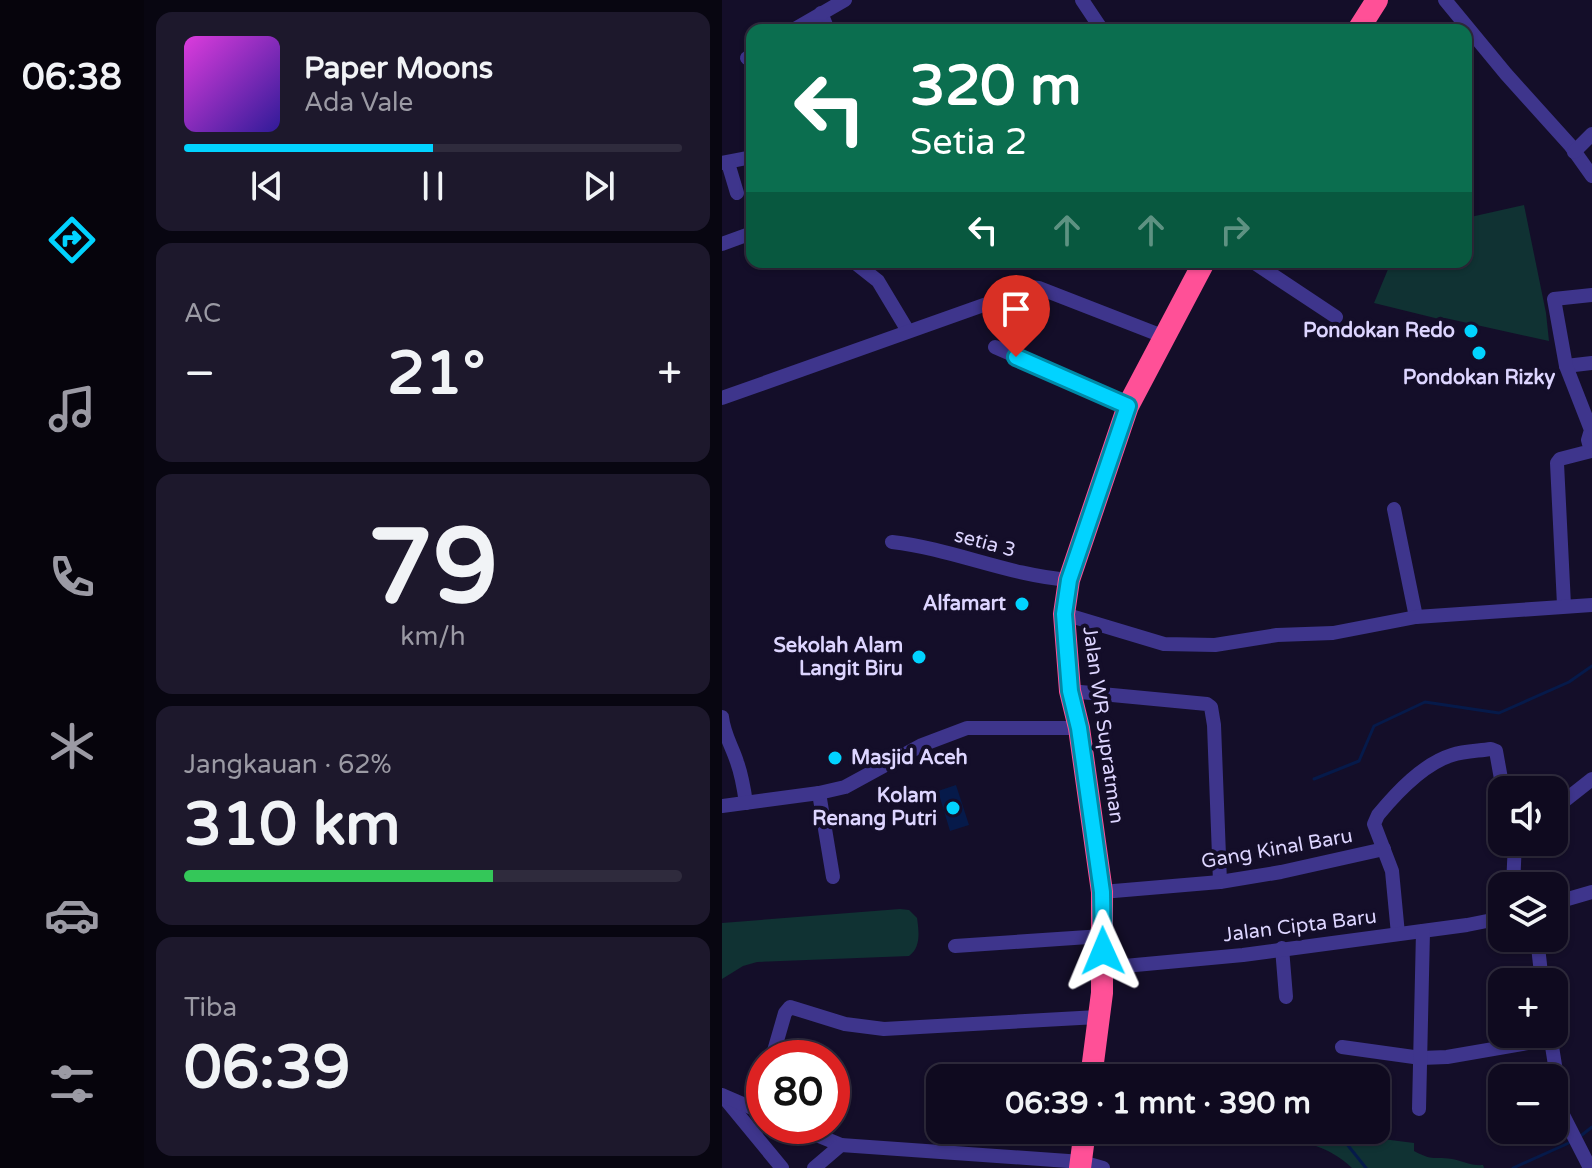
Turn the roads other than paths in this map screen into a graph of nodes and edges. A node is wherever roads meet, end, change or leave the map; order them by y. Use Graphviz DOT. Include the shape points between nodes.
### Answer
graph roads {
  1 [pos="845,0"];
  2 [pos="1082,0"];
  3 [pos="1377,0"];
  4 [pos="1445,0"];
  5 [pos="821,13"];
  6 [pos="803,24"];
  7 [pos="826,24"];
  8 [pos="1098,24"];
  9 [pos="1362,24"];
  10 [pos="1465,24"];
  11 [pos="1472,32"];
  12 [pos="1592,134"];
  13 [pos="1574,152"];
  14 [pos="746,158"];
  15 [pos="725,163"];
  16 [pos="1592,176"];
  17 [pos="737,193"];
  18 [pos="746,235"];
  19 [pos="722,244"];
  20 [pos="862,268"];
  21 [pos="1201,268"];
  22 [pos="1262,268"];
  23 [pos="1592,295"];
  24 [pos="1336,317"];
  25 [pos="908,331"];
  26 [pos="1165,337"];
  27 [pos="995,347"];
  28 [pos="1592,363"];
  29 [pos="1566,366"];
  30 [pos="722,398"];
  31 [pos="1128,406"];
  32 [pos="1591,451"];
  33 [pos="1394,509"];
  34 [pos="892,542"];
  35 [pos="1069,580"];
  36 [pos="1564,605"];
  37 [pos="1592,605"];
  38 [pos="1064,614"];
  39 [pos="1416,617"];
  40 [pos="1070,691"];
  41 [pos="722,717"];
  42 [pos="1079,728"];
  43 [pos="1500,776"];
  44 [pos="1592,779"];
  45 [pos="819,793"];
  46 [pos="1568,798"];
  47 [pos="746,803"];
  48 [pos="722,806"];
  49 [pos="1384,849"];
  50 [pos="833,877"];
  51 [pos="1220,882"];
  52 [pos="1102,892"];
  53 [pos="1592,892"];
  54 [pos="1568,899"];
  55 [pos="1488,920"];
  56 [pos="1423,931"];
  57 [pos="1398,934"];
  58 [pos="1103,936"];
  59 [pos="955,946"];
  60 [pos="1282,948"];
  61 [pos="1103,968"];
  62 [pos="1286,997"];
  63 [pos="1098,1017"];
  64 [pos="777,1040"];
  65 [pos="1342,1047"];
  66 [pos="1494,1048"];
  67 [pos="1553,1048"];
  68 [pos="1421,1058"];
  69 [pos="1093,1064"];
  70 [pos="722,1095"];
  71 [pos="746,1105"];
  72 [pos="1419,1109"];
  73 [pos="1086,1144"];
  74 [pos="841,1145"];
  75 [pos="1088,1166"];
  76 [pos="782,1168"];
  77 [pos="814,1168"];
  78 [pos="1590,1168"];
  1 -- 5 [label="street"];
  2 -- 8 [label="street"];
  3 -- 9 [label="highway"];
  4 -- 10 [label="street"];
  5 -- 6 [label="street"];
  5 -- 7 [label="street"];
  11 -- 13 [label="street"];
  12 -- 13 [label="street"];
  13 -- 16 [label="street"];
  14 -- 15 [label="street"];
  15 -- 17 [label="street"];
  18 -- 19 [label="street"];
  20 -- 25 [label="street" via="878,281"];
  21 -- 26 [label="highway, Jalan WR Supratman"];
  22 -- 24 [label="street"];
  23 -- 29 [label="street" via="1554,299"];
  25 -- 26 [label="street" via="1009,296 1020,286 1039,288"];
  25 -- 30 [label="street"];
  26 -- 31 [label="highway, Jalan WR Supratman"];
  27 -- 31 [label="street"];
  28 -- 29 [label="street"];
  29 -- 32 [label="street" via="1588,419"];
  31 -- 35 [label="highway, Jalan WR Supratman"];
  32 -- 36 [label="street" via="1557,463"];
  33 -- 39 [label="street"];
  34 -- 35 [label="street, setia 3"];
  35 -- 38 [label="highway, Jalan WR Supratman"];
  36 -- 37 [label="street"];
  36 -- 39 [label="street"];
  38 -- 39 [label="street" via="1164,644 1215,645 1333,633"];
  38 -- 40 [label="highway, Jalan WR Supratman"];
  40 -- 42 [label="highway, Jalan WR Supratman"];
  40 -- 51 [label="street" via="1211,707"];
  41 -- 47 [label="street"];
  42 -- 45 [label="street" via="967,728 922,745 845,787"];
  42 -- 52 [label="highway, Jalan WR Supratman"];
  43 -- 49 [label="street, Gang Kinal Baru" via="1496,751 1491,749 1442,758 1378,815 1374,824"];
  44 -- 46 [label="street"];
  45 -- 47 [label="street"];
  45 -- 50 [label="street"];
  47 -- 48 [label="street"];
  49 -- 51 [label="street, Gang Kinal Baru"];
  49 -- 57 [label="street" via="1392,871"];
  51 -- 52 [label="street, Gang Kinal Baru"];
  52 -- 58 [label="highway, Jalan WR Supratman"];
  53 -- 54 [label="street"];
  55 -- 56 [label="street, Jalan Cipta Baru"];
  56 -- 57 [label="street, Jalan Cipta Baru"];
  56 -- 68 [label="street"];
  57 -- 60 [label="street, Jalan Cipta Baru"];
  58 -- 59 [label="street"];
  58 -- 61 [label="highway, Jalan WR Supratman"];
  60 -- 61 [label="street, Jalan Cipta Baru"];
  60 -- 62 [label="street"];
  61 -- 63 [label="highway, Jalan WR Supratman"];
  63 -- 64 [label="street" via="884,1029 845,1024 790,1007"];
  63 -- 69 [label="highway, Jalan WR Supratman"];
  65 -- 68 [label="street"];
  66 -- 68 [label="street"];
  67 -- 78 [label="street" via="1563,1115"];
  68 -- 72 [label="street"];
  70 -- 71 [label="street"];
  70 -- 76 [label="street"];
  73 -- 75 [label="highway"];
  74 -- 75 [label="street"];
  74 -- 77 [label="street"];
}
